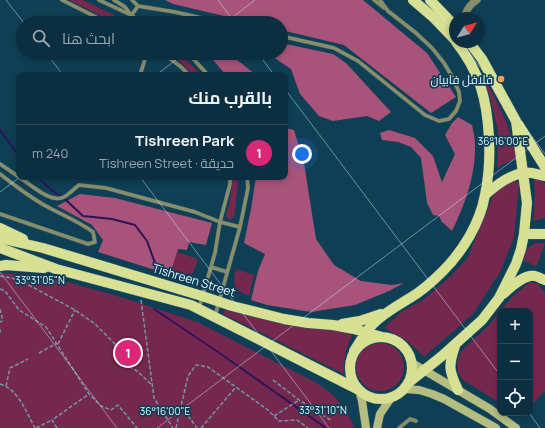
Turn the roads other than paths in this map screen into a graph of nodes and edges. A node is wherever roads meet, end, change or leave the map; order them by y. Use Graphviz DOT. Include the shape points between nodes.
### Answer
graph roads {
  1 [pos="62,0"];
  2 [pos="98,0"];
  3 [pos="114,0"];
  4 [pos="132,0"];
  5 [pos="374,0"];
  6 [pos="380,0"];
  7 [pos="413,0"];
  8 [pos="430,0"];
  9 [pos="477,0"];
  10 [pos="138,6"];
  11 [pos="388,11"];
  12 [pos="466,12"];
  13 [pos="131,15"];
  14 [pos="94,16"];
  15 [pos="193,16"];
  16 [pos="449,20"];
  17 [pos="449,34"];
  18 [pos="288,38"];
  19 [pos="462,48"];
  20 [pos="474,48"];
  21 [pos="145,60"];
  22 [pos="172,60"];
  23 [pos="194,60"];
  24 [pos="141,72"];
  25 [pos="186,72"];
  26 [pos="205,72"];
  27 [pos="516,121"];
  28 [pos="0,164"];
  29 [pos="545,167"];
  30 [pos="524,172"];
  31 [pos="0,174"];
  32 [pos="16,175"];
  33 [pos="545,176"];
  34 [pos="23,180"];
  35 [pos="230,180"];
  36 [pos="247,180"];
  37 [pos="485,195"];
  38 [pos="0,214"];
  39 [pos="220,222"];
  40 [pos="240,227"];
  41 [pos="0,228"];
  42 [pos="524,234"];
  43 [pos="545,234"];
  44 [pos="0,238"];
  45 [pos="0,248"];
  46 [pos="43,248"];
  47 [pos="0,266"];
  48 [pos="211,267"];
  49 [pos="56,269"];
  50 [pos="227,272"];
  51 [pos="545,280"];
  52 [pos="202,296"];
  53 [pos="499,298"];
  54 [pos="219,301"];
  55 [pos="199,309"];
  56 [pos="392,309"];
  57 [pos="215,317"];
  58 [pos="333,325"];
  59 [pos="365,332"];
  60 [pos="382,337"];
  61 [pos="455,344"];
  62 [pos="354,351"];
  63 [pos="412,363"];
  64 [pos="424,371"];
  65 [pos="406,386"];
  66 [pos="358,390"];
  67 [pos="458,390"];
  68 [pos="391,398"];
  69 [pos="416,421"];
  70 [pos="366,428"];
  71 [pos="378,428"];
  72 [pos="399,428"];
  73 [pos="496,428"];
  74 [pos="516,428"];
  1 -- 14 [label="lane"];
  2 -- 13 [label="lane"];
  3 -- 13 [label="lane" via="125,7"];
  4 -- 10 [label="lane"];
  5 -- 11 [label="lane"];
  6 -- 11 [label="lane"];
  7 -- 17 [label="main road"];
  8 -- 16 [label="main road"];
  9 -- 12 [label="street"];
  10 -- 13 [label="lane"];
  10 -- 15 [label="lane"];
  11 -- 18 [label="lane" via="432,48 453,78 460,101 449,119 439,121 424,115 358,60 334,48"];
  19 -- 37 [label="main road" via="483,91 487,111 490,158"];
  20 -- 27 [label="main road"];
  21 -- 24 [label="lane"];
  22 -- 25 [label="lane"];
  23 -- 26 [label="lane"];
  27 -- 29 [label="main road"];
  27 -- 30 [label="main road"];
  28 -- 32 [label="lane"];
  30 -- 33 [label="main road"];
  30 -- 37 [label="main road" via="504,180"];
  30 -- 42 [label="main road" via="527,203"];
  31 -- 38 [label="lane" via="43,205 84,225 93,232 95,242 88,244"];
  34 -- 39 [label="lane" via="53,198 64,198 79,185 106,188 195,212"];
  35 -- 39 [label="lane"];
  36 -- 40 [label="lane"];
  37 -- 56 [label="main road" via="470,234 458,253 444,270 422,289"];
  39 -- 40 [label="lane"];
  39 -- 48 [label="lane"];
  40 -- 50 [label="lane"];
  41 -- 46 [label="main road"];
  42 -- 43 [label="main road"];
  42 -- 53 [label="main road" via="516,264"];
  44 -- 46 [label="main road, Tishreen Street"];
  45 -- 49 [label="main road, Tishreen Street"];
  46 -- 52 [label="main road, Tishreen Street"];
  47 -- 49 [label="main road"];
  48 -- 50 [label="lane"];
  48 -- 52 [label="lane"];
  49 -- 55 [label="main road, Tishreen Street"];
  50 -- 54 [label="lane"];
  51 -- 53 [label="main road" via="535,276 524,278"];
  52 -- 54 [label="main road, Tishreen Street"];
  52 -- 55 [label="lane"];
  53 -- 61 [label="main road" via="482,320"];
  54 -- 57 [label="lane"];
  54 -- 58 [label="main road, Tishreen Street" via="284,319"];
  55 -- 57 [label="main road, Tishreen Street"];
  56 -- 58 [label="main road" via="360,321"];
  56 -- 59 [label="main road"];
  57 -- 66 [label="main road, Tishreen Street"];
  58 -- 59 [label="main road, Tishreen Street"];
  59 -- 60 [label="main road, Tishreen Street"];
  59 -- 62 [label="main road"];
  60 -- 62 [label="main road" via="366,340"];
  60 -- 63 [label="main road" via="391,338 405,348"];
  61 -- 64 [label="main road"];
  61 -- 67 [label="main road" via="450,369"];
  62 -- 66 [label="main road" via="350,360 350,370"];
  63 -- 64 [label="main road"];
  63 -- 65 [label="main road"];
  64 -- 65 [label="main road"];
  64 -- 67 [label="main road"];
  65 -- 68 [label="main road"];
  65 -- 73 [label="main road" via="444,399"];
  66 -- 68 [label="main road" via="373,398"];
  66 -- 70 [label="main road"];
  67 -- 74 [label="main road"];
  68 -- 71 [label="main road" via="380,414"];
  69 -- 72 [label="lane" via="410,419"];
}
